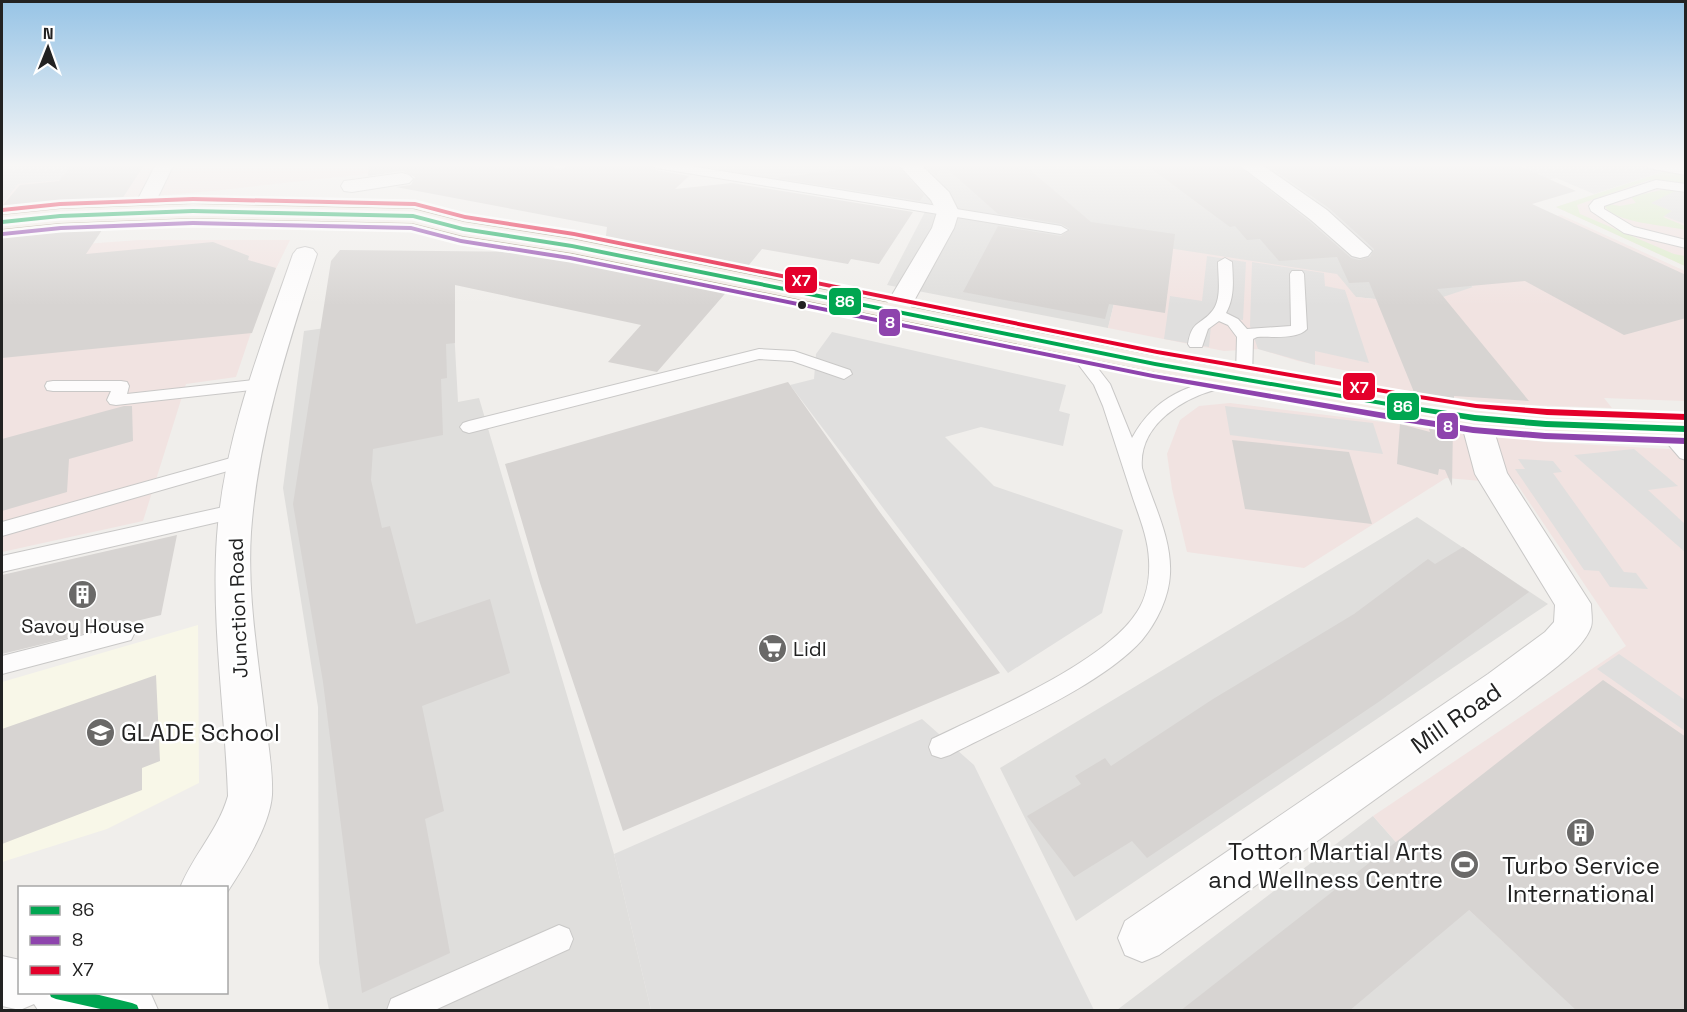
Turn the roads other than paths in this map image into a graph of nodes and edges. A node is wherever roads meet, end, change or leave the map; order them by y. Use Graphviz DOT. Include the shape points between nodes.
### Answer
graph roads {
  1 [pos="263,211"];
  2 [pos="304,211"];
  3 [pos="943,211"];
  4 [pos="1314,211"];
  5 [pos="1598,211"];
  6 [pos="948,212"];
  7 [pos="1609,219"];
  8 [pos="2,222"];
  9 [pos="463,229"];
  10 [pos="1061,230"];
  11 [pos="1686,232"];
  12 [pos="2,240"];
  13 [pos="1686,244"];
  14 [pos="1360,251"];
  15 [pos="305,254"];
  16 [pos="1225,262"];
  17 [pos="1297,273"];
  18 [pos="896,310"];
  19 [pos="1217,314"];
  20 [pos="1245,337"];
  21 [pos="1196,344"];
  22 [pos="1073,347"];
  23 [pos="844,374"];
  24 [pos="1241,380"];
  25 [pos="263,384"];
  26 [pos="52,386"];
  27 [pos="1475,418"];
  28 [pos="469,427"];
  29 [pos="1675,429"];
  30 [pos="1686,454"];
  31 [pos="245,460"];
  32 [pos="1132,465"];
  33 [pos="237,511"];
  34 [pos="2,529"];
  35 [pos="2,564"];
  36 [pos="123,634"];
  37 [pos="2,665"];
  38 [pos="941,747"];
  39 [pos="204,886"];
  40 [pos="1142,938"];
  41 [pos="559,939"];
  42 [pos="2,981"];
  43 [pos="18,985"];
  44 [pos="61,994"];
  45 [pos="126,1003"];
  46 [pos="402,1011"];
  1 -- 8 [label="main road" via="142,212"];
  2 -- 9 [label="main road" via="413,216"];
  3 -- 6 [label="lane"];
  4 -- 14 [label="street"];
  5 -- 7 [label="lane"];
  6 -- 10 [label="lane"];
  6 -- 18 [label="street" via="943,228"];
  7 -- 11 [label="lane"];
  7 -- 13 [label="lane" via="1629,230"];
  9 -- 12 [label="main road" via="209,228"];
  9 -- 18 [label="main road" via="572,246"];
  15 -- 25 [label="street, Junction Road"];
  16 -- 19 [label="lane" via="1223,302"];
  17 -- 20 [label="lane" via="1299,329 1254,332"];
  18 -- 22 [label="main road"];
  19 -- 20 [label="lane" via="1233,322"];
  19 -- 21 [label="lane" via="1201,325"];
  20 -- 24 [label="lane"];
  22 -- 24 [label="main road"];
  22 -- 32 [label="lane" via="1102,384"];
  23 -- 28 [label="lane" via="794,356 759,354"];
  24 -- 27 [label="main road"];
  24 -- 32 [label="lane" via="1199,388 1170,401 1146,425"];
  25 -- 26 [label="lane" via="116,400 121,386"];
  25 -- 31 [label="street, Junction Road"];
  27 -- 29 [label="main road"];
  27 -- 40 [label="street, Mill Road" via="1491,474 1573,604 1573,626 1558,644 1502,686"];
  29 -- 30 [label="lane"];
  31 -- 33 [label="street, Junction Road"];
  31 -- 34 [label="lane"];
  32 -- 38 [label="lane" via="1158,543 1157,593 1146,619 1128,639 1093,666"];
  33 -- 35 [label="lane"];
  33 -- 39 [label="street, Junction Road" via="234,579 250,796 231,849"];
  36 -- 37 [label="lane"];
  41 -- 46 [label="lane"];
  42 -- 43 [label="street"];
  44 -- 45 [label="street"];
}
